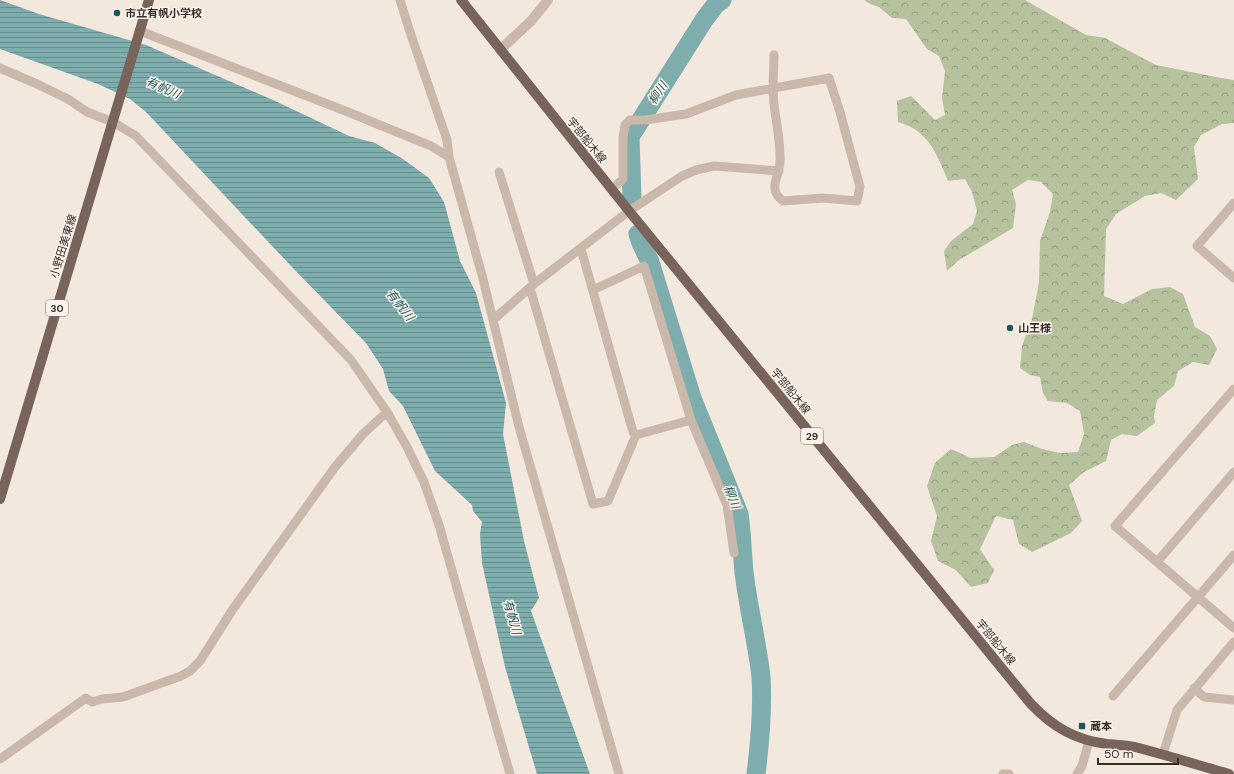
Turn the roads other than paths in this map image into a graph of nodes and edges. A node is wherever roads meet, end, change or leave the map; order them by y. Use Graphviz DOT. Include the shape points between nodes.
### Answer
graph roads {
  1 [pos="149,0"];
  2 [pos="400,0"];
  3 [pos="461,0"];
  4 [pos="548,0"];
  5 [pos="140,31"];
  6 [pos="500,50"];
  7 [pos="774,55"];
  8 [pos="0,68"];
  9 [pos="774,88"];
  10 [pos="113,119"];
  11 [pos="449,157"];
  12 [pos="499,172"];
  13 [pos="779,172"];
  14 [pos="612,189"];
  15 [pos="1234,203"];
  16 [pos="629,211"];
  17 [pos="581,249"];
  18 [pos="1234,278"];
  19 [pos="532,286"];
  20 [pos="592,290"];
  21 [pos="493,320"];
  22 [pos="1234,389"];
  23 [pos="387,412"];
  24 [pos="691,420"];
  25 [pos="636,435"];
  26 [pos="1234,472"];
  27 [pos="2,483"];
  28 [pos="0,499"];
  29 [pos="734,554"];
  30 [pos="1234,555"];
  31 [pos="1157,562"];
  32 [pos="1198,597"];
  33 [pos="1234,628"];
  34 [pos="1234,642"];
  35 [pos="1194,688"];
  36 [pos="1113,696"];
  37 [pos="1234,700"];
  38 [pos="1089,741"];
  39 [pos="1163,754"];
  40 [pos="0,759"];
  41 [pos="510,774"];
  42 [pos="619,774"];
  43 [pos="1003,774"];
  44 [pos="1009,774"];
  45 [pos="1077,774"];
  46 [pos="1229,774"];
  1 -- 5 [label="main road, 小野田美東線 / 30"];
  2 -- 11 [label="street" via="447,140"];
  3 -- 6 [label="main road, 宇部船木線 / 29"];
  4 -- 6 [label="street" via="531,21"];
  5 -- 10 [label="main road, 小野田美東線 / 30"];
  5 -- 11 [label="street" via="355,115 431,146"];
  6 -- 14 [label="main road, 宇部船木線 / 29"];
  7 -- 9 [label="street"];
  8 -- 10 [label="street" via="68,99 87,112"];
  9 -- 13 [label="street"];
  9 -- 13 [label="street" via="829,78 860,187 857,201 823,198 783,201 775,192"];
  9 -- 14 [label="street" via="736,95 686,114 630,120 625,125 623,137 623,179"];
  10 -- 23 [label="street" via="146,145 351,360"];
  10 -- 27 [label="main road, 小野田美東線 / 30"];
  11 -- 21 [label="street"];
  12 -- 19 [label="street"];
  13 -- 16 [label="street" via="714,166 696,170 682,176"];
  14 -- 16 [label="main road, 宇部船木線 / 29"];
  15 -- 18 [label="street" via="1197,246"];
  16 -- 17 [label="street"];
  16 -- 38 [label="main road, 宇部船木線 / 29" via="1031,704 1056,726"];
  17 -- 19 [label="street"];
  17 -- 20 [label="street"];
  19 -- 21 [label="street"];
  19 -- 25 [label="street" via="593,504 608,501"];
  20 -- 24 [label="street" via="644,266"];
  20 -- 25 [label="street"];
  21 -- 42 [label="street" via="519,427"];
  22 -- 31 [label="street" via="1115,526"];
  23 -- 40 [label="street" via="363,434 335,467 240,598 195,667 181,676 128,695 92,702 86,698"];
  23 -- 41 [label="street" via="424,482 439,525"];
  24 -- 25 [label="street"];
  24 -- 29 [label="street" via="727,505"];
  26 -- 31 [label="street"];
  27 -- 28 [label="main road, 小野田美東線 / 30"];
  30 -- 32 [label="street"];
  31 -- 32 [label="street"];
  32 -- 33 [label="street"];
  32 -- 36 [label="street"];
  34 -- 35 [label="street"];
  35 -- 37 [label="street" via="1204,697"];
  35 -- 39 [label="street" via="1177,710"];
  38 -- 39 [label="main road, 宇部船木線 / 29" via="1127,745"];
  38 -- 45 [label="street"];
  39 -- 46 [label="main road, 宇部船木線 / 29"];
  43 -- 44 [label="street"];
}
